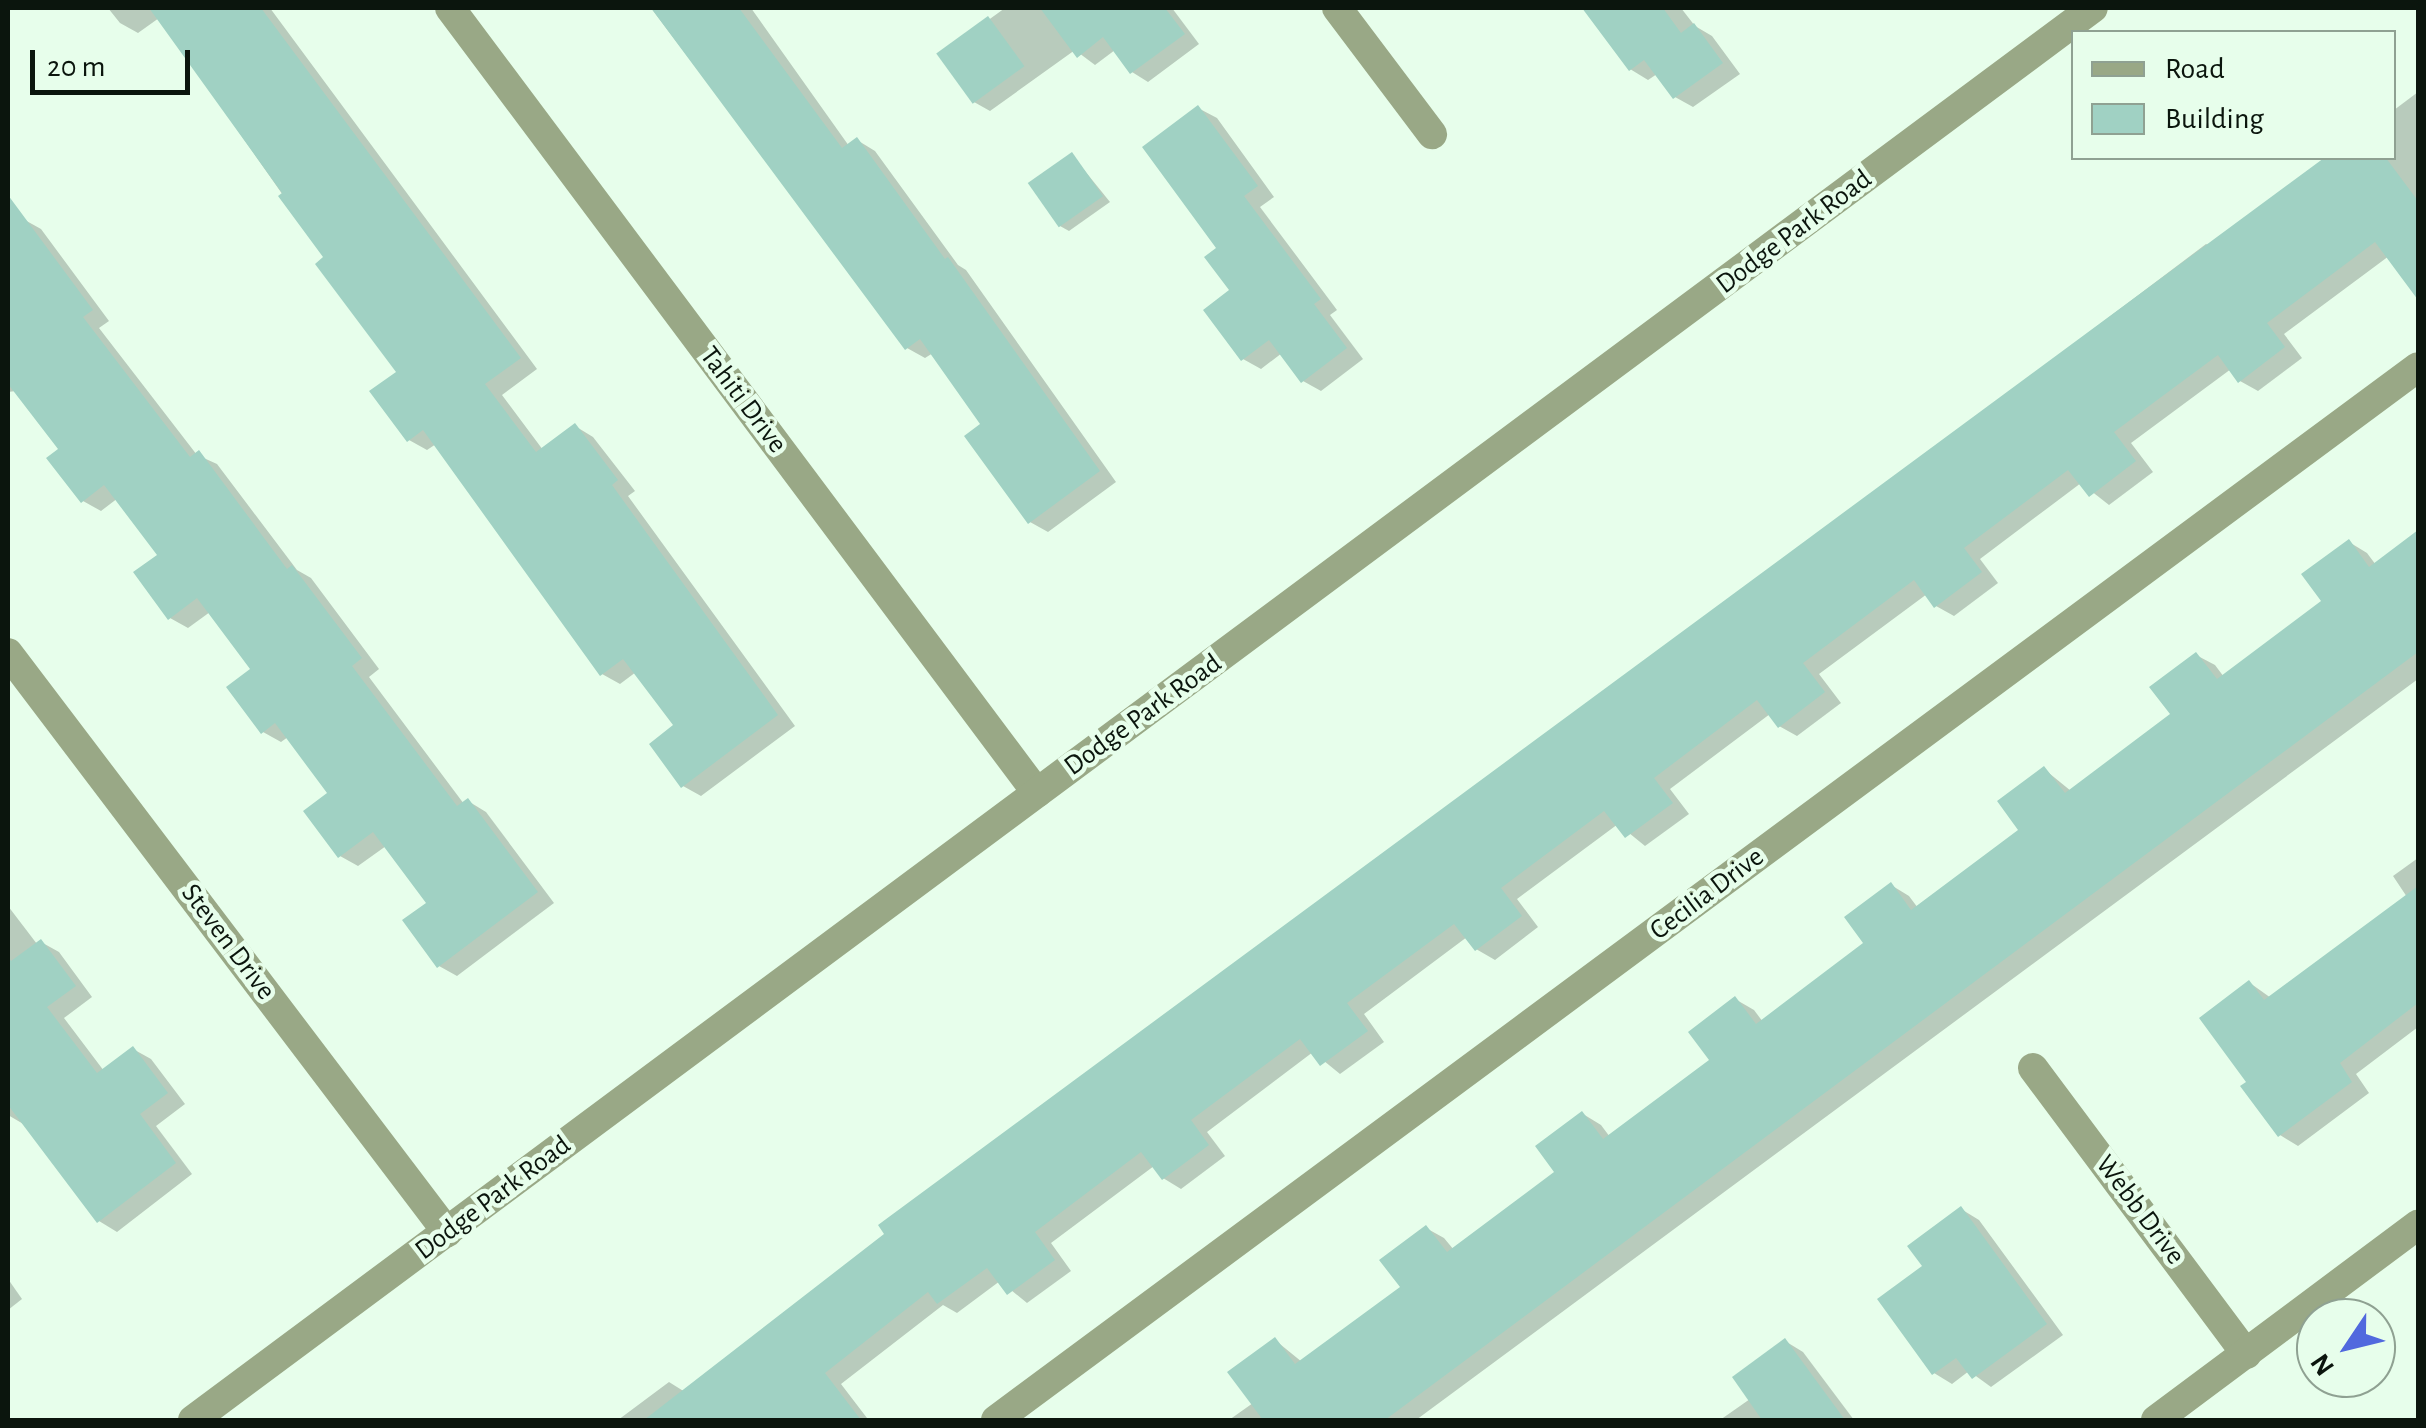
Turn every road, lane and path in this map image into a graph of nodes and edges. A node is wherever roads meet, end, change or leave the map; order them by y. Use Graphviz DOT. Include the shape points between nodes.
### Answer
graph roads {
  1 [pos="450,8"];
  2 [pos="1337,8"];
  3 [pos="2093,8"];
  4 [pos="1432,134"];
  5 [pos="2418,367"];
  6 [pos="8,653"];
  7 [pos="1037,793"];
  8 [pos="2033,1068"];
  9 [pos="2418,1226"];
  10 [pos="447,1232"];
  11 [pos="2246,1354"];
  12 [pos="193,1420"];
  13 [pos="996,1420"];
  14 [pos="2156,1420"];
  1 -- 7 [label="street, Tahiti Drive"];
  2 -- 4 [label="street"];
  3 -- 7 [label="street, Dodge Park Road"];
  5 -- 13 [label="street, Cecilia Drive"];
  6 -- 10 [label="street, Steven Drive"];
  7 -- 10 [label="street, Dodge Park Road"];
  8 -- 11 [label="street, Webb Drive"];
  9 -- 11 [label="street"];
  10 -- 12 [label="street, Dodge Park Road"];
  11 -- 14 [label="street"];
}
